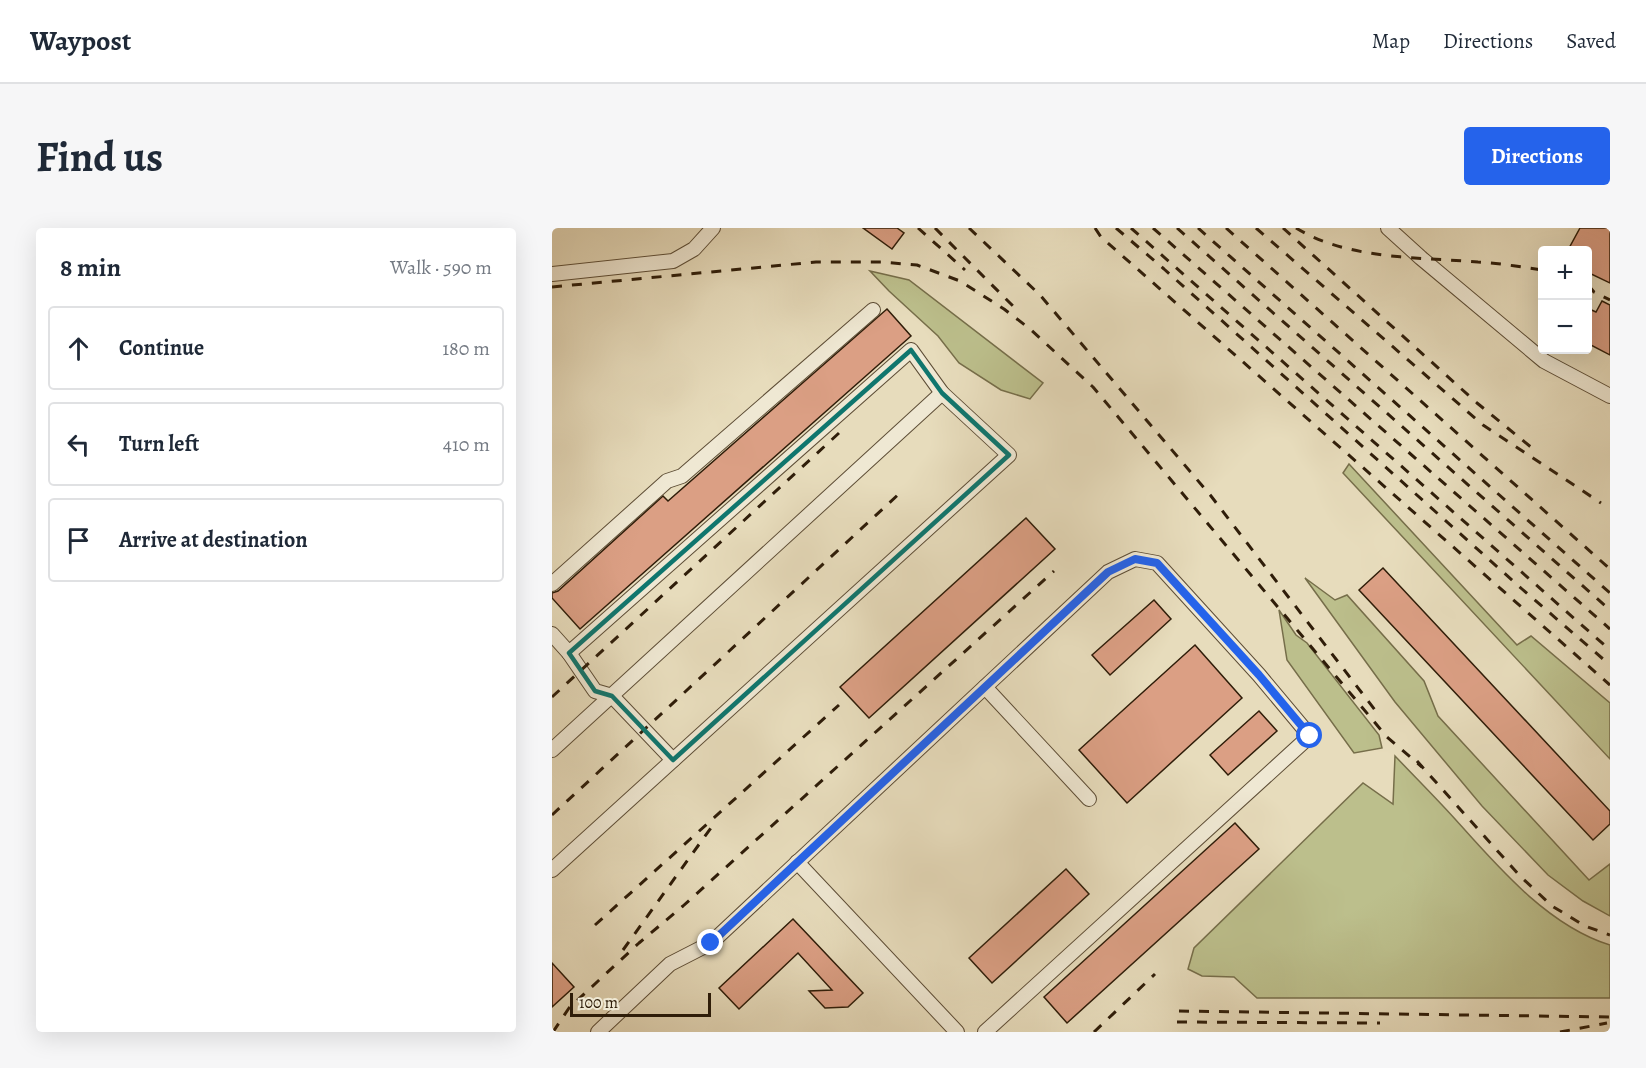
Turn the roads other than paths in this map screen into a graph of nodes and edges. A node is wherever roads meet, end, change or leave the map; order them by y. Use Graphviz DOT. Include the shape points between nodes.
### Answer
graph roads {
  1 [pos="713,228"];
  2 [pos="1396,230"];
  3 [pos="552,274"];
  4 [pos="873,310"];
  5 [pos="942,393"];
  6 [pos="1610,396"];
  7 [pos="552,584"];
  8 [pos="552,634"];
  9 [pos="569,653"];
  10 [pos="985,687"];
  11 [pos="612,696"];
  12 [pos="552,750"];
  13 [pos="673,760"];
  14 [pos="1089,799"];
  15 [pos="797,862"];
  16 [pos="552,870"];
  17 [pos="598,1032"];
  18 [pos="957,1032"];
  19 [pos="985,1032"];
  1 -- 3 [label="street" via="694,249 673,261"];
  2 -- 6 [label="street" via="1544,361"];
  4 -- 7 [label="street"];
  5 -- 9 [label="street" via="911,350"];
  5 -- 11 [label="street"];
  5 -- 13 [label="street" via="1009,455"];
  8 -- 9 [label="street"];
  9 -- 11 [label="street" via="595,691"];
  10 -- 14 [label="street"];
  10 -- 15 [label="street"];
  10 -- 19 [label="street" via="1108,572 1135,559 1157,563 1310,736"];
  11 -- 12 [label="street"];
  11 -- 13 [label="street"];
  13 -- 16 [label="street"];
  15 -- 17 [label="street" via="711,943 670,964"];
  15 -- 18 [label="street"];
}
